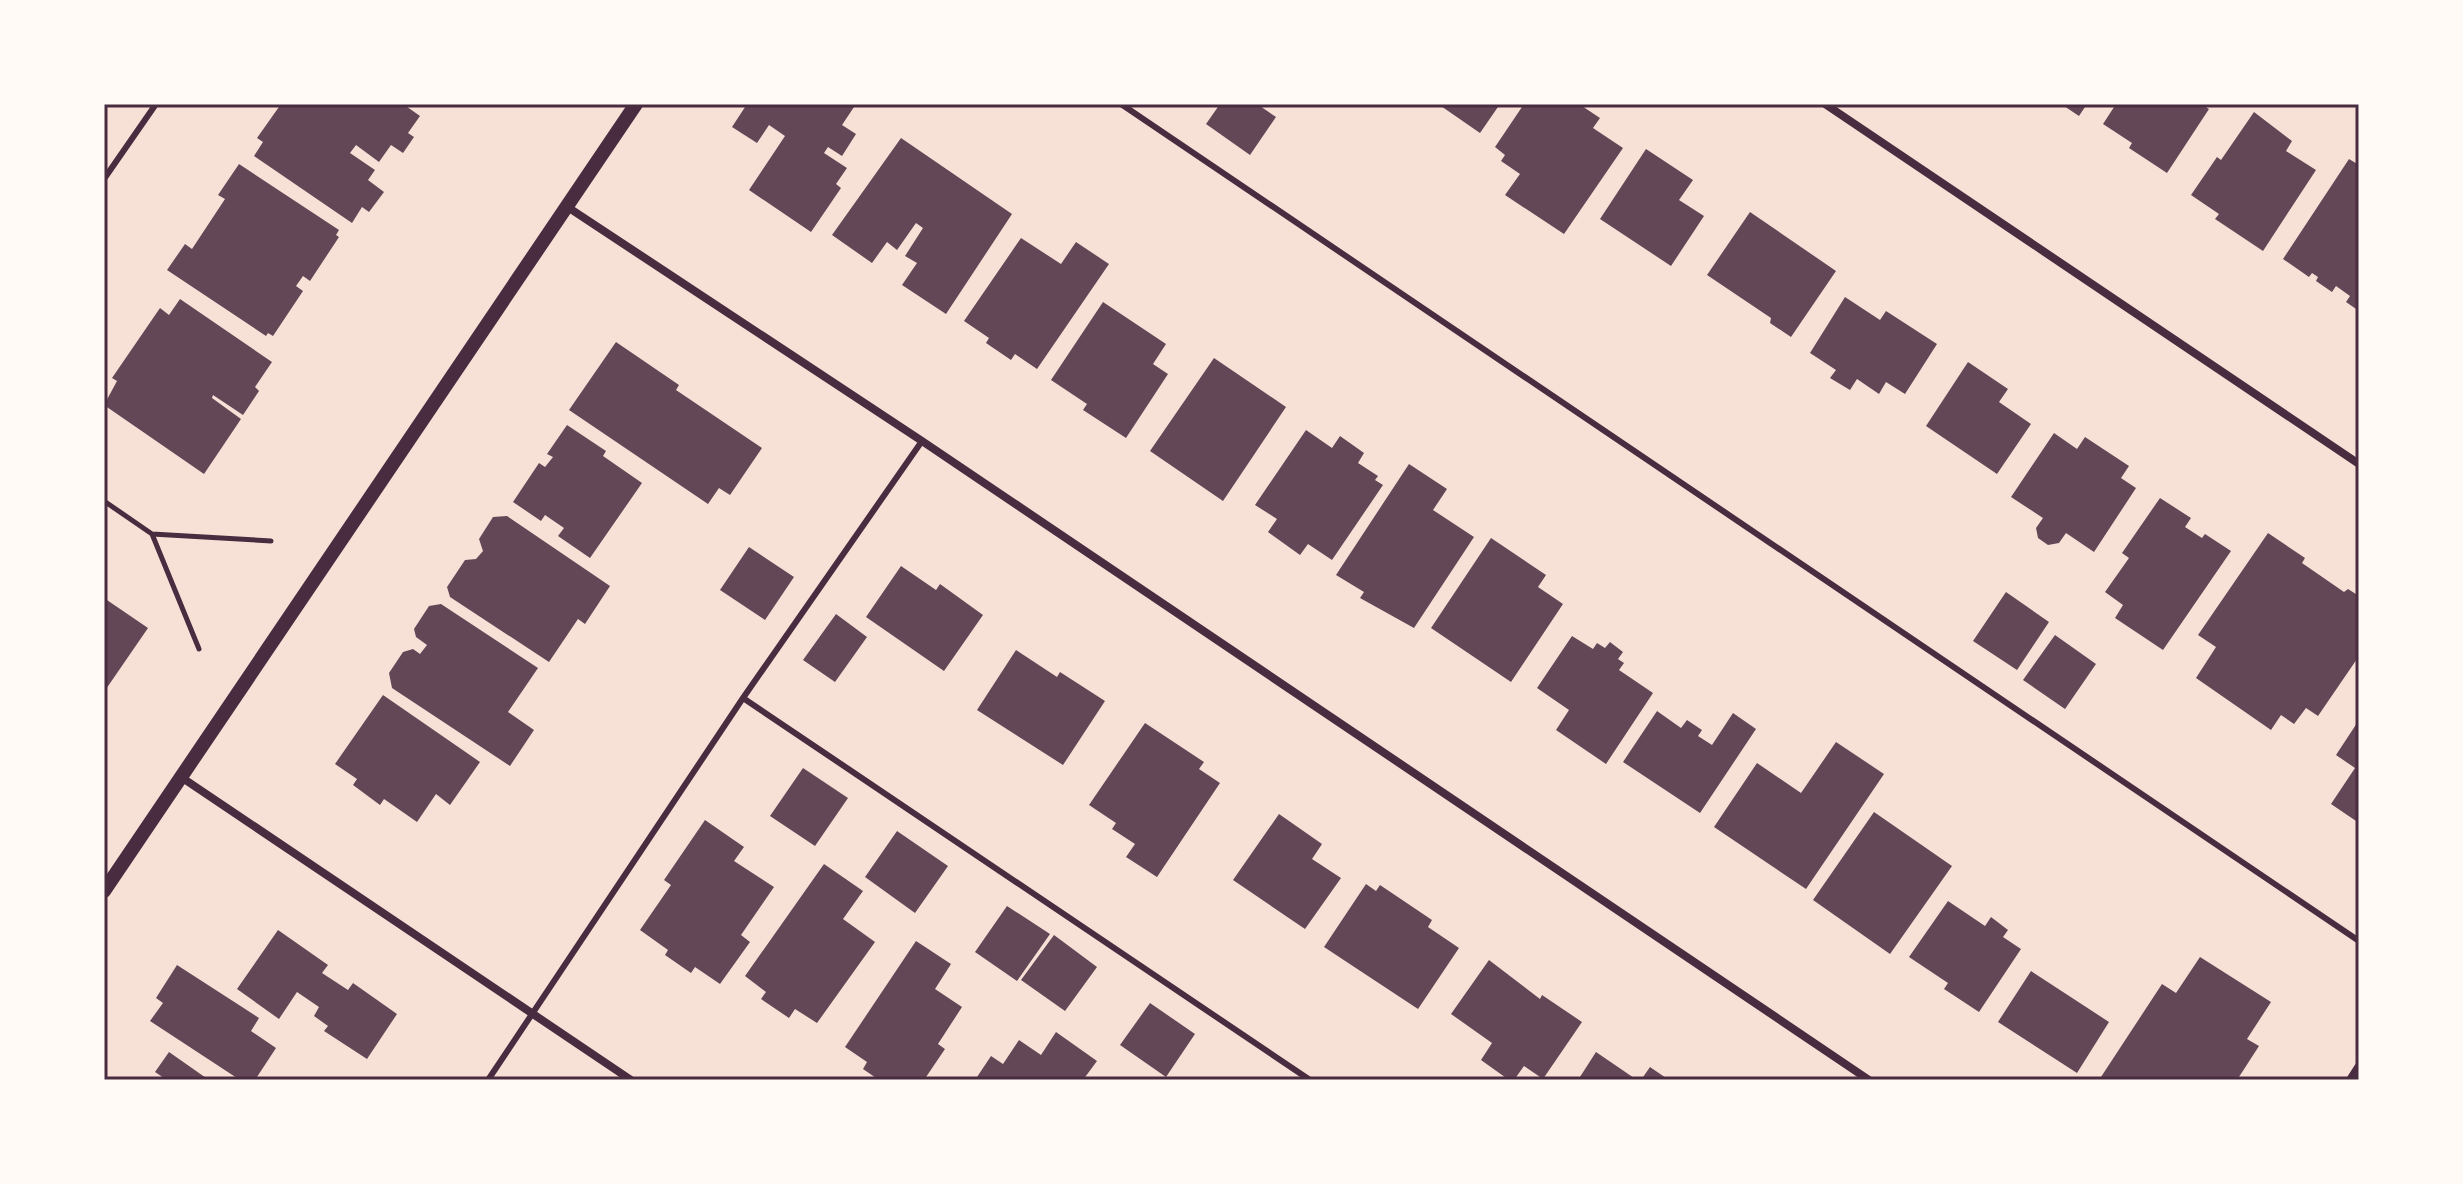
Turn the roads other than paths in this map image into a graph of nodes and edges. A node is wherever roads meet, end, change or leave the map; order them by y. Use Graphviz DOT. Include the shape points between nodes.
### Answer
graph roads {
  1 [pos="156,104"];
  2 [pos="636,104"];
  3 [pos="1121,104"];
  4 [pos="1825,104"];
  5 [pos="104,179"];
  6 [pos="566,206"];
  7 [pos="922,441"];
  8 [pos="2359,464"];
  9 [pos="743,698"];
  10 [pos="181,777"];
  11 [pos="104,891"];
  12 [pos="2359,941"];
  13 [pos="533,1013"];
  14 [pos="2359,1066"];
  15 [pos="488,1080"];
  16 [pos="631,1080"];
  17 [pos="1310,1080"];
  18 [pos="1869,1080"];
  19 [pos="2350,1080"];
  1 -- 5 [label="lane"];
  2 -- 6 [label="street"];
  3 -- 12 [label="lane"];
  4 -- 8 [label="street"];
  6 -- 7 [label="street"];
  6 -- 10 [label="street"];
  7 -- 9 [label="lane"];
  7 -- 18 [label="street"];
  9 -- 13 [label="lane"];
  9 -- 17 [label="lane"];
  10 -- 11 [label="street"];
  10 -- 13 [label="street"];
  13 -- 15 [label="lane"];
  13 -- 16 [label="street"];
  14 -- 19 [label="street"];
}
